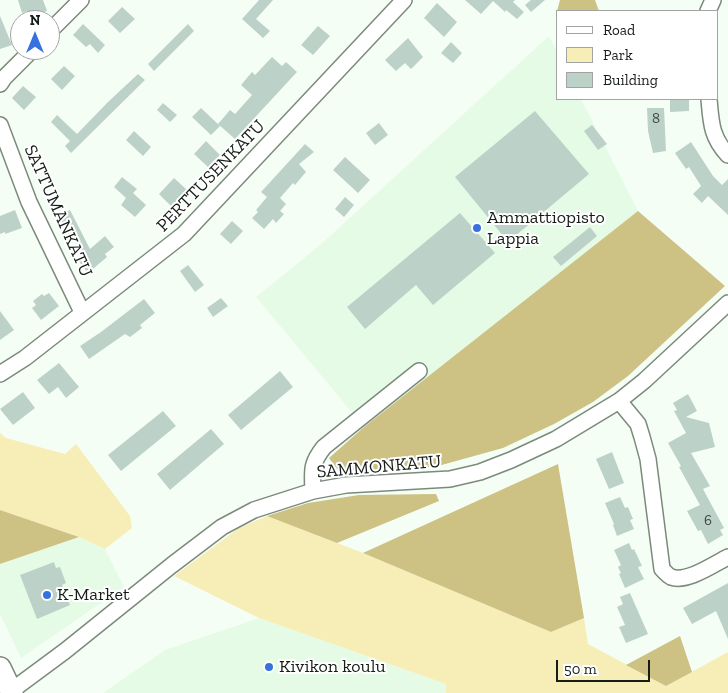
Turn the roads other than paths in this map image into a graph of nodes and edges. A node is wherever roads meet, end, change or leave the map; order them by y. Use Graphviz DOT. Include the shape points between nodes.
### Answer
graph roads {
  1 [pos="81,0"];
  2 [pos="404,0"];
  3 [pos="60,21"];
  4 [pos="22,60"];
  5 [pos="0,84"];
  6 [pos="709,100"];
  7 [pos="0,125"];
  8 [pos="728,155"];
  9 [pos="728,303"];
  10 [pos="82,312"];
  11 [pos="419,371"];
  12 [pos="0,374"];
  13 [pos="619,401"];
  14 [pos="313,491"];
  15 [pos="728,557"];
  16 [pos="0,668"];
  17 [pos="11,692"];
  1 -- 3 [label="street"];
  2 -- 10 [label="street, PERTTUSENKATU" via="184,234"];
  4 -- 5 [label="street"];
  6 -- 8 [label="street" via="714,135"];
  7 -- 10 [label="street, SATTUMANKATU" via="29,202"];
  9 -- 13 [label="street, SAMMONKATU"];
  10 -- 12 [label="street, PERTTUSENKATU"];
  11 -- 14 [label="street" via="324,447 314,459"];
  13 -- 14 [label="street, SAMMONKATU" via="556,439 480,472 450,479 346,485"];
  13 -- 15 [label="street" via="638,424 648,459 662,569 679,579"];
  14 -- 17 [label="street, SAMMONKATU" via="254,510 222,527"];
  16 -- 17 [label="main road"];
}
